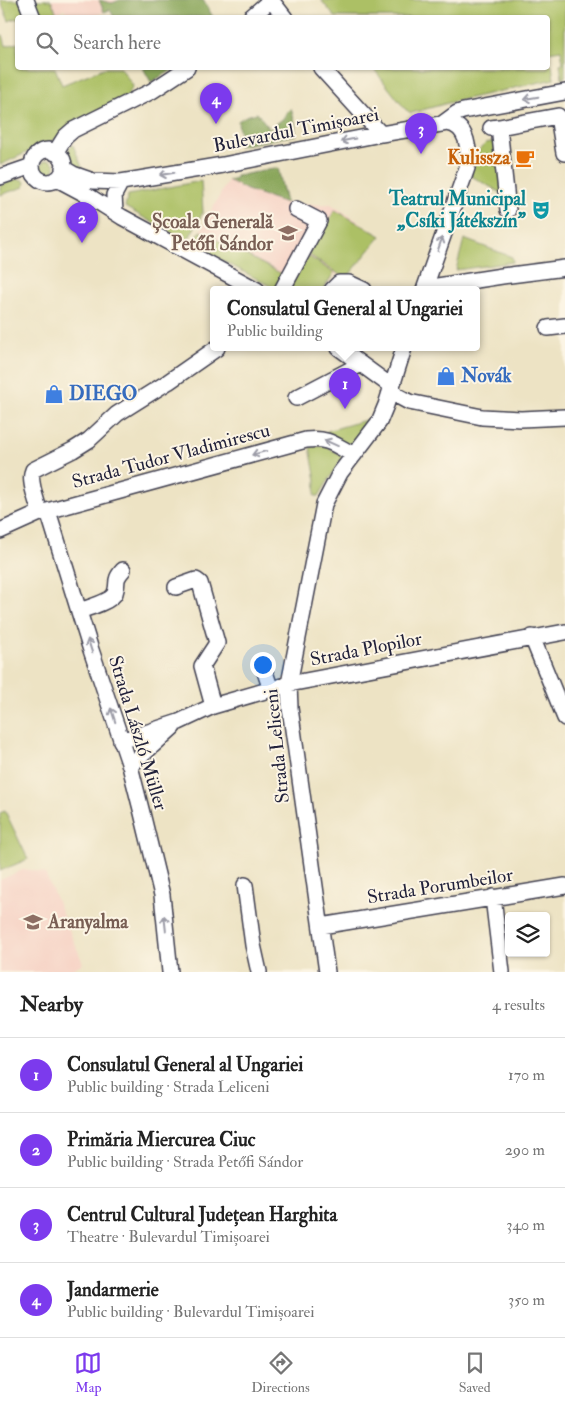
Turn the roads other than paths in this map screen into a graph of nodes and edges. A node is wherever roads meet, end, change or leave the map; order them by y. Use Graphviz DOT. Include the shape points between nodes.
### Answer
graph roads {
  1 [pos="26,0"];
  2 [pos="271,0"];
  3 [pos="32,15"];
  4 [pos="254,15"];
  5 [pos="283,15"];
  6 [pos="184,70"];
  7 [pos="323,70"];
  8 [pos="565,92"];
  9 [pos="490,110"];
  10 [pos="562,115"];
  11 [pos="442,124"];
  12 [pos="495,127"];
  13 [pos="380,134"];
  14 [pos="469,136"];
  15 [pos="55,153"];
  16 [pos="564,153"];
  17 [pos="32,166"];
  18 [pos="60,173"];
  19 [pos="0,177"];
  20 [pos="121,182"];
  21 [pos="296,210"];
  22 [pos="508,210"];
  23 [pos="115,212"];
  24 [pos="565,268"];
  25 [pos="250,286"];
  26 [pos="284,286"];
  27 [pos="335,286"];
  28 [pos="355,286"];
  29 [pos="425,286"];
  30 [pos="442,286"];
  31 [pos="565,326"];
  32 [pos="548,328"];
  33 [pos="213,351"];
  34 [pos="343,351"];
  35 [pos="403,351"];
  36 [pos="361,364"];
  37 [pos="391,386"];
  38 [pos="296,398"];
  39 [pos="565,417"];
  40 [pos="354,454"];
  41 [pos="44,512"];
  42 [pos="0,531"];
  43 [pos="123,570"];
  44 [pos="176,587"];
  45 [pos="79,611"];
  46 [pos="565,632"];
  47 [pos="532,637"];
  48 [pos="265,672"];
  49 [pos="288,684"];
  50 [pos="271,690"];
  51 [pos="213,706"];
  52 [pos="565,718"];
  53 [pos="179,722"];
  54 [pos="121,741"];
  55 [pos="130,766"];
  56 [pos="245,885"];
  57 [pos="565,886"];
  58 [pos="493,897"];
  59 [pos="321,926"];
  60 [pos="170,972"];
  61 [pos="259,972"];
  62 [pos="327,972"];
  63 [pos="502,972"];
  1 -- 3 [label="street"];
  2 -- 4 [label="street"];
  2 -- 5 [label="street"];
  6 -- 15 [label="street" via="152,91 73,130"];
  7 -- 13 [label="street"];
  8 -- 11 [label="street, Bulevardul Timișoarei, one-way" via="462,111"];
  9 -- 12 [label="street"];
  10 -- 12 [label="street"];
  10 -- 16 [label="street"];
  11 -- 13 [label="street, Bulevardul Timișoarei"];
  29 -- 11 [label="street, one-way" via="468,161 462,130 450,123"];
  12 -- 14 [label="street"];
  12 -- 22 [label="street" via="503,159"];
  13 -- 20 [label="street, Bulevardul Timișoarei, one-way"];
  15 -- 17 [label="street" via="40,153"];
  15 -- 18 [label="street" via="62,160"];
  17 -- 18 [label="street" via="35,176 41,180 50,182"];
  17 -- 19 [label="street"];
  18 -- 20 [label="street, Bulevardul Timișoarei" via="93,181"];
  18 -- 23 [label="street"];
  20 -- 23 [label="street" via="114,195"];
  21 -- 26 [label="street" via="319,221"];
  23 -- 25 [label="street"];
  24 -- 30 [label="street"];
  27 -- 28 [label="street" via="346,282"];
  31 -- 32 [label="street"];
  33 -- 41 [label="street, Strada László Müller" via="117,414 89,440 34,470 31,481"];
  34 -- 36 [label="street"];
  35 -- 37 [label="street, Strada Leliceni"];
  36 -- 37 [label="street"];
  36 -- 38 [label="street"];
  37 -- 39 [label="street" via="396,395 409,402 474,415 521,419"];
  37 -- 40 [label="street, Strada Leliceni" via="379,422"];
  40 -- 41 [label="street, Strada Tudor Vladimirescu, one-way" via="325,440 306,440"];
  40 -- 49 [label="street, Strada Leliceni" via="334,482 324,504"];
  41 -- 42 [label="street, Strada Tudor Vladimirescu"];
  41 -- 45 [label="street, Strada László Müller"];
  43 -- 45 [label="street" via="117,576 112,597"];
  44 -- 51 [label="street" via="196,580 200,583 218,643 202,666 211,687"];
  54 -- 45 [label="street, Strada László Müller, one-way"];
  46 -- 47 [label="street, Strada Plopilor"];
  47 -- 49 [label="street, Strada Plopilor"];
  47 -- 52 [label="street"];
  48 -- 50 [label="street"];
  49 -- 50 [label="street, Strada Plopilor"];
  49 -- 59 [label="street, Strada Leliceni"];
  50 -- 51 [label="street, Strada Plopilor"];
  51 -- 53 [label="street, Strada Plopilor"];
  53 -- 54 [label="street"];
  53 -- 55 [label="street"];
  54 -- 55 [label="street, Strada László Müller"];
  60 -- 55 [label="street, Strada László Müller, one-way" via="162,895"];
  56 -- 61 [label="street"];
  57 -- 58 [label="street, Strada Porumbeilor"];
  58 -- 59 [label="street, Strada Porumbeilor"];
  58 -- 63 [label="street"];
  59 -- 62 [label="street, Strada Leliceni"];
}
